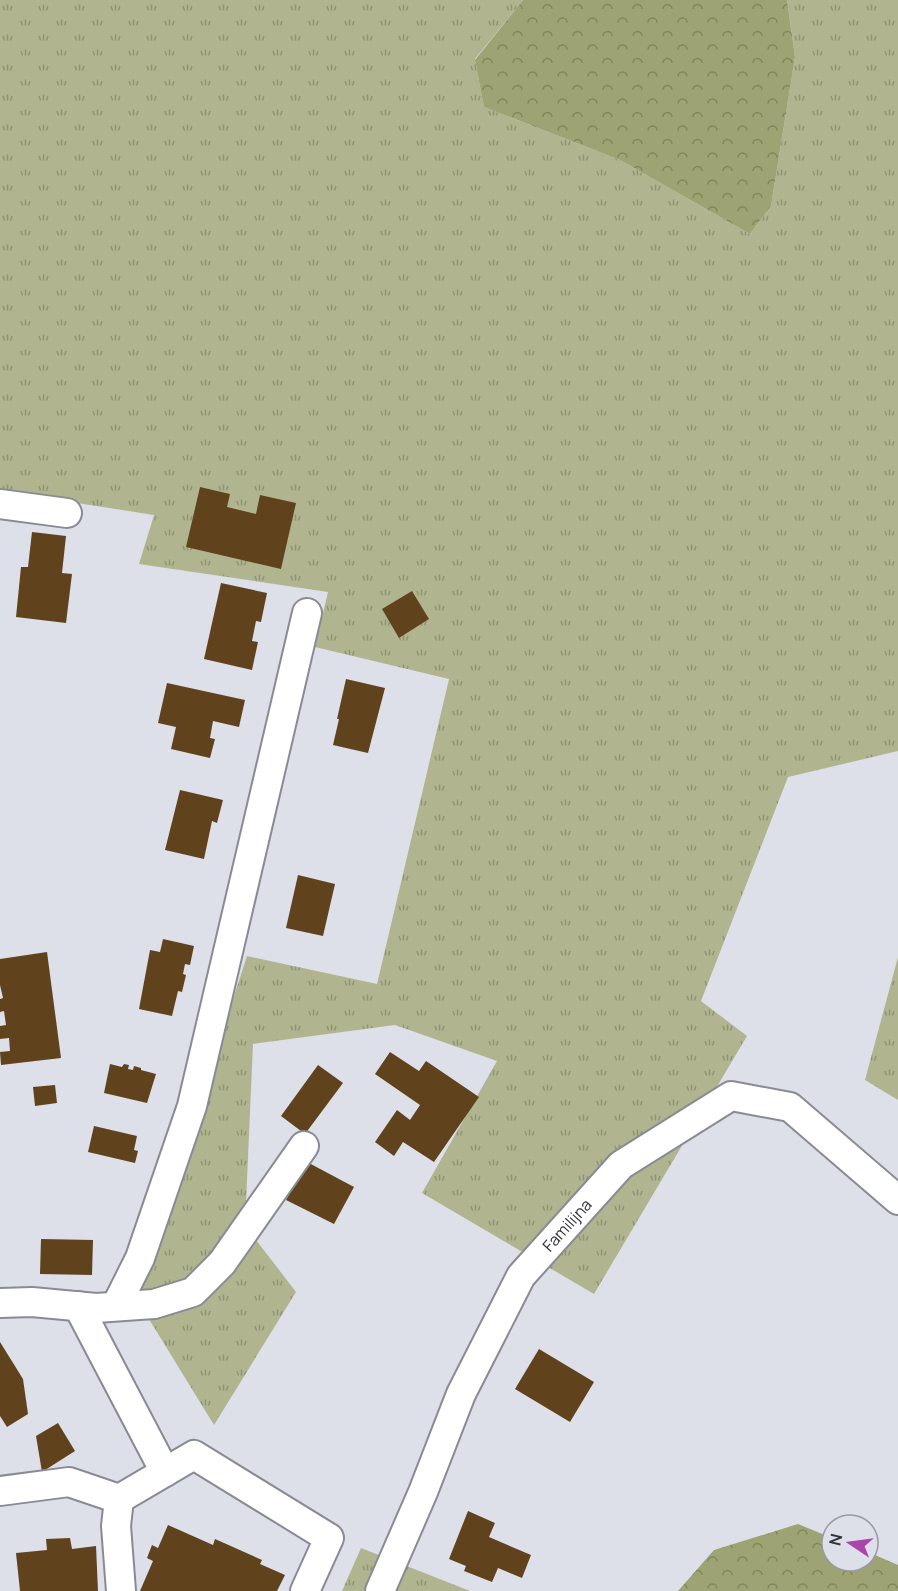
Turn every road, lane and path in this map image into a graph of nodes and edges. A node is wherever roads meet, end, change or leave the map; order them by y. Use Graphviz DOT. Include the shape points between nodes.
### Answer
graph roads {
  1 [pos="0,504"];
  2 [pos="67,513"];
  3 [pos="307,613"];
  4 [pos="304,1146"];
  5 [pos="898,1200"];
  6 [pos="0,1303"];
  7 [pos="78,1306"];
  8 [pos="116,1306"];
  9 [pos="165,1472"];
  10 [pos="0,1491"];
  11 [pos="119,1498"];
  12 [pos="121,1591"];
  13 [pos="305,1591"];
  14 [pos="380,1591"];
  1 -- 2 [label="street"];
  3 -- 8 [label="street" via="192,1106 140,1258"];
  4 -- 8 [label="street" via="222,1263 193,1292 154,1304"];
  5 -- 14 [label="street, Familijna" via="790,1107 731,1096 621,1165 521,1276 460,1394"];
  6 -- 7 [label="street"];
  7 -- 8 [label="street"];
  7 -- 9 [label="street"];
  9 -- 11 [label="street"];
  9 -- 13 [label="street" via="194,1455 329,1538"];
  10 -- 11 [label="street" via="69,1482"];
  11 -- 12 [label="street" via="116,1526"];
}
